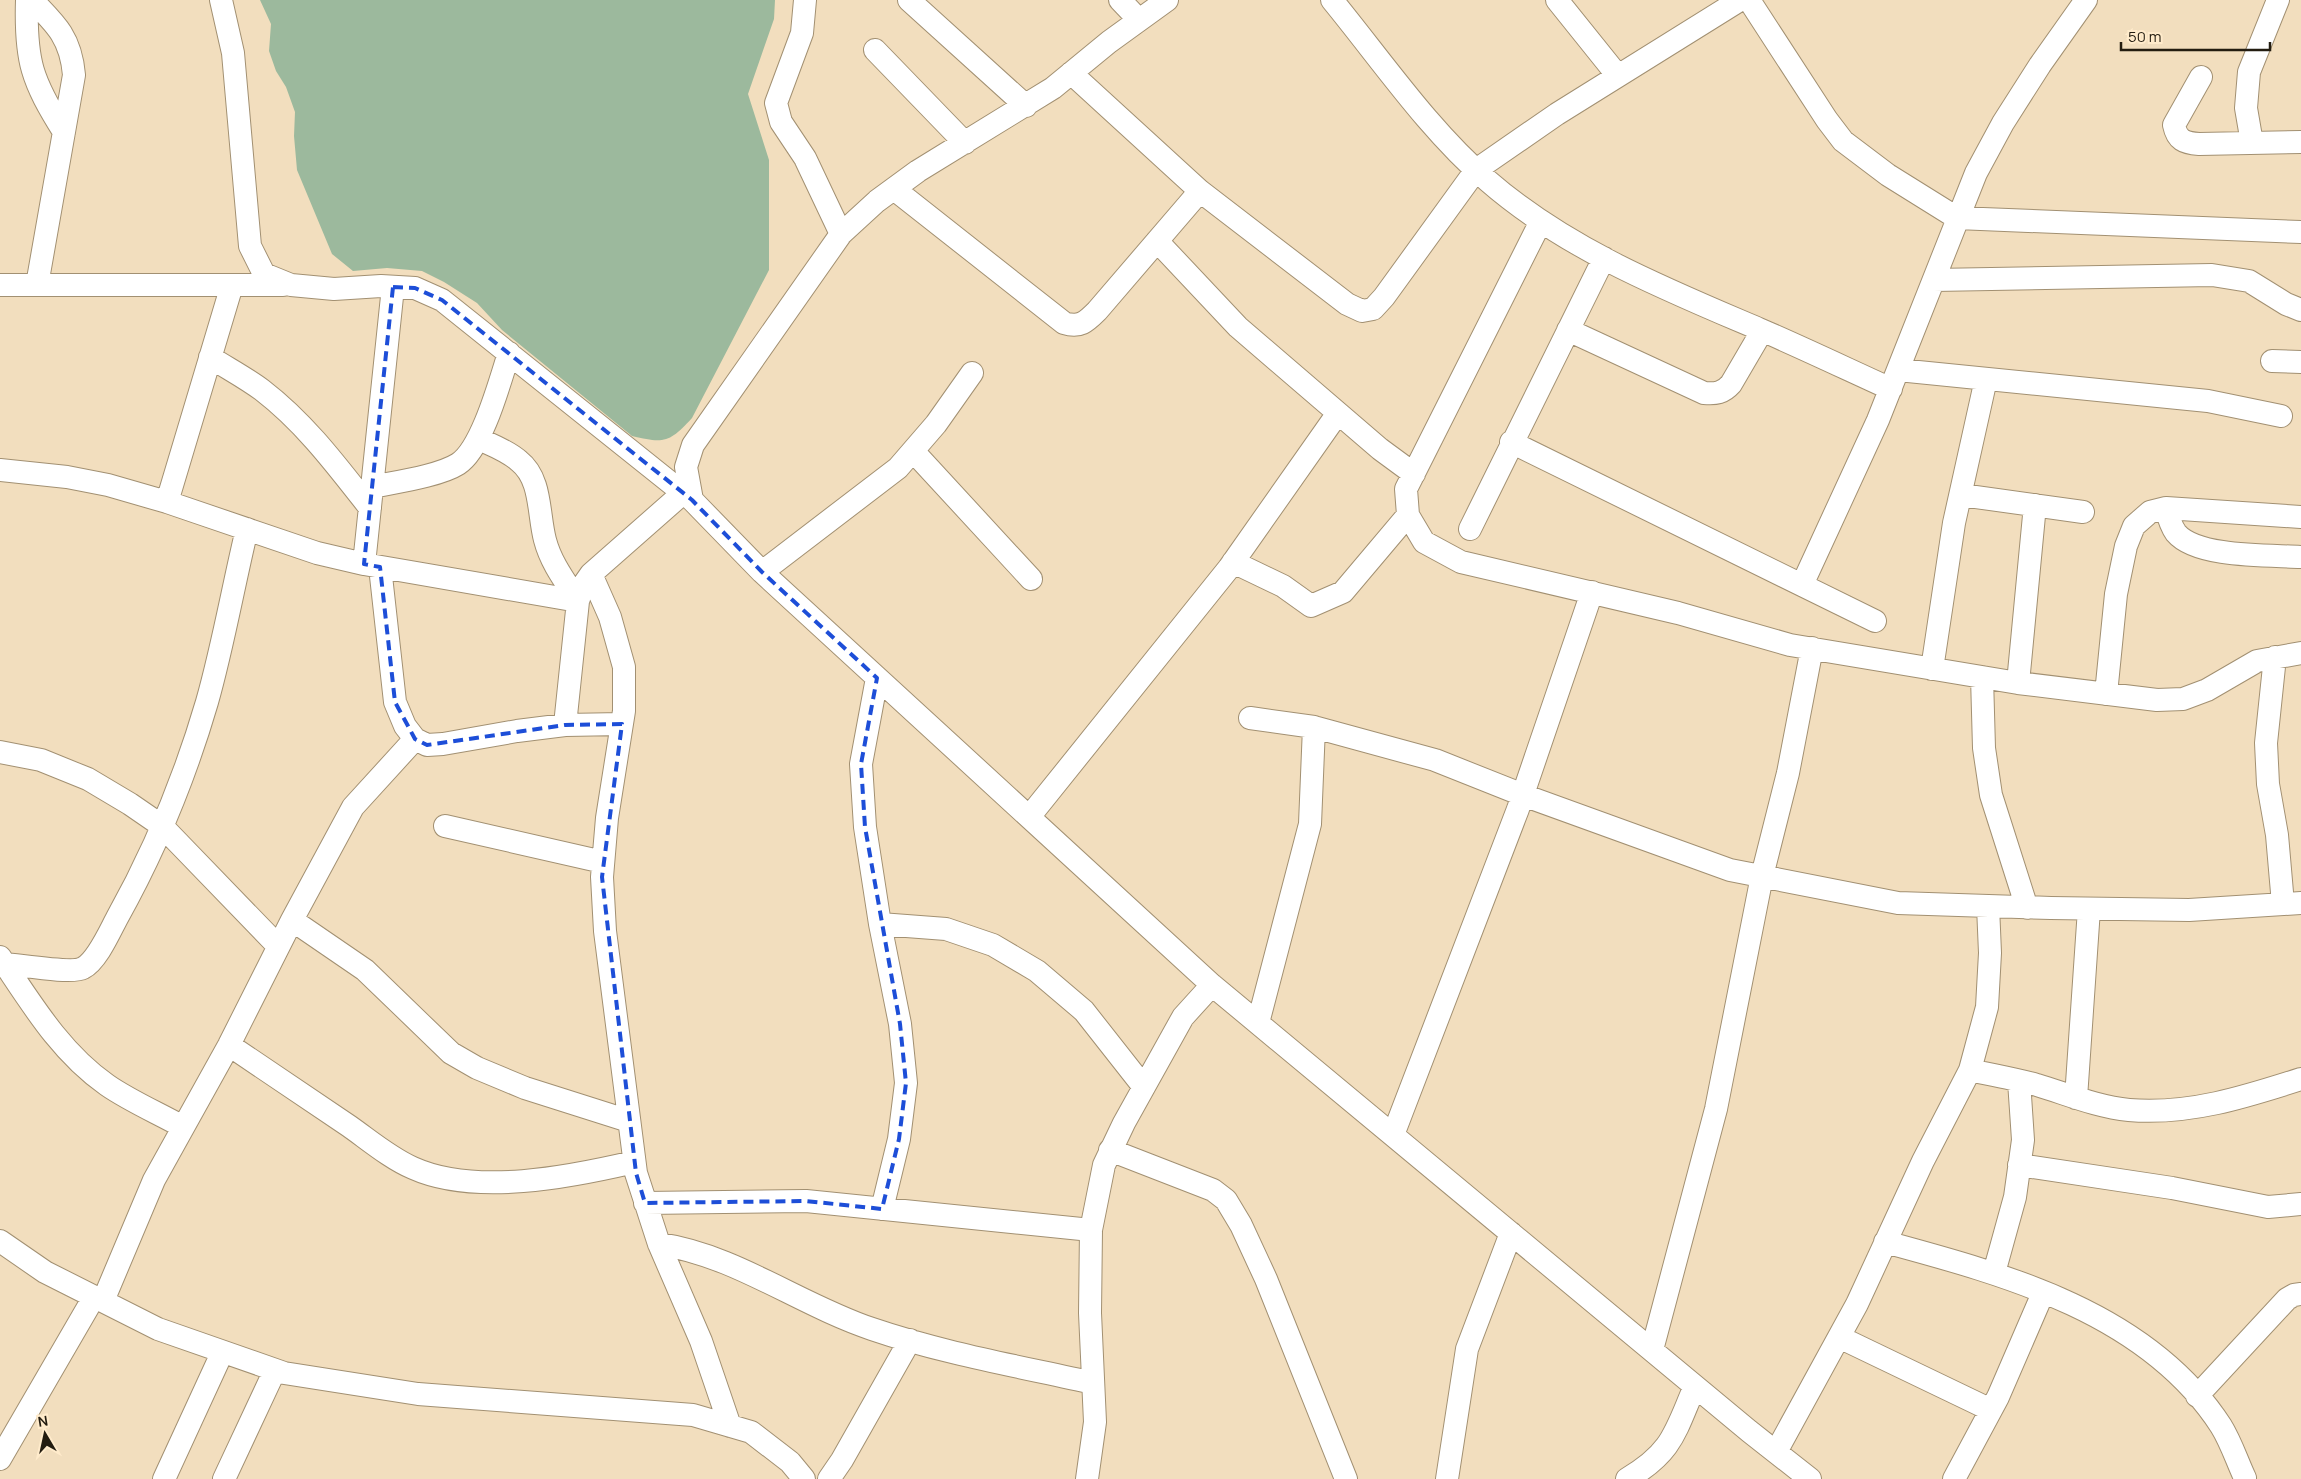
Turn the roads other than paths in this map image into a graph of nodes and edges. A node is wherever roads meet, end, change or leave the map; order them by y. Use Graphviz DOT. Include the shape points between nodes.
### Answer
graph roads {
  1 [pos="27,0"];
  2 [pos="32,0"];
  3 [pos="221,0"];
  4 [pos="805,0"];
  5 [pos="910,0"];
  6 [pos="1120,0"];
  7 [pos="1167,0"];
  8 [pos="1332,0"];
  9 [pos="1557,0"];
  10 [pos="1740,0"];
  11 [pos="1749,0"];
  12 [pos="2086,0"];
  13 [pos="2278,0"];
  14 [pos="1139,20"];
  15 [pos="875,50"];
  16 [pos="1071,73"];
  17 [pos="1618,76"];
  18 [pos="2200,77"];
  19 [pos="1026,106"];
  20 [pos="64,132"];
  21 [pos="2301,142"];
  22 [pos="965,143"];
  23 [pos="2252,143"];
  24 [pos="1476,170"];
  25 [pos="894,189"];
  26 [pos="1200,191"];
  27 [pos="1957,218"];
  28 [pos="1541,220"];
  29 [pos="2301,232"];
  30 [pos="841,234"];
  31 [pos="1156,242"];
  32 [pos="1604,258"];
  33 [pos="1934,280"];
  34 [pos="0,285"];
  35 [pos="37,285"];
  36 [pos="232,285"];
  37 [pos="291,285"];
  38 [pos="393,287"];
  39 [pos="2301,310"];
  40 [pos="1568,330"];
  41 [pos="1762,331"];
  42 [pos="510,353"];
  43 [pos="210,357"];
  44 [pos="2272,361"];
  45 [pos="2301,362"];
  46 [pos="972,373"];
  47 [pos="1894,379"];
  48 [pos="1986,379"];
  49 [pos="1338,413"];
  50 [pos="2281,416"];
  51 [pos="479,439"];
  52 [pos="1512,442"];
  53 [pos="913,450"];
  54 [pos="0,470"];
  55 [pos="1414,474"];
  56 [pos="1961,495"];
  57 [pos="687,496"];
  58 [pos="371,498"];
  59 [pos="167,502"];
  60 [pos="2035,505"];
  61 [pos="2166,508"];
  62 [pos="2083,512"];
  63 [pos="1408,515"];
  64 [pos="2301,517"];
  65 [pos="247,529"];
  66 [pos="1470,529"];
  67 [pos="2301,557"];
  68 [pos="1233,562"];
  69 [pos="372,566"];
  70 [pos="762,572"];
  71 [pos="591,574"];
  72 [pos="1031,579"];
  73 [pos="1802,585"];
  74 [pos="1592,592"];
  75 [pos="578,601"];
  76 [pos="1875,621"];
  77 [pos="1812,648"];
  78 [pos="2301,653"];
  79 [pos="2275,657"];
  80 [pos="1932,669"];
  81 [pos="1982,677"];
  82 [pos="877,678"];
  83 [pos="2018,683"];
  84 [pos="2106,694"];
  85 [pos="1250,718"];
  86 [pos="622,724"];
  87 [pos="565,725"];
  88 [pos="1314,727"];
  89 [pos="415,739"];
  90 [pos="0,752"];
  91 [pos="1523,795"];
  92 [pos="1029,817"];
  93 [pos="162,826"];
  94 [pos="446,826"];
  95 [pos="603,862"];
  96 [pos="1762,876"];
  97 [pos="2292,903"];
  98 [pos="1988,906"];
  99 [pos="2027,908"];
  100 [pos="2089,909"];
  101 [pos="292,920"];
  102 [pos="880,924"];
  103 [pos="278,946"];
  104 [pos="2,960"];
  105 [pos="1212,985"];
  106 [pos="1258,1023"];
  107 [pos="229,1044"];
  108 [pos="1970,1070"];
  109 [pos="2301,1079"];
  110 [pos="2019,1081"];
  111 [pos="1143,1086"];
  112 [pos="2076,1098"];
  113 [pos="629,1121"];
  114 [pos="183,1127"];
  115 [pos="1394,1135"];
  116 [pos="1110,1150"];
  117 [pos="634,1162"];
  118 [pos="2019,1165"];
  119 [pos="645,1203"];
  120 [pos="2301,1204"];
  121 [pos="882,1209"];
  122 [pos="1092,1230"];
  123 [pos="1511,1233"];
  124 [pos="0,1241"];
  125 [pos="1885,1242"];
  126 [pos="659,1244"];
  127 [pos="1994,1273"];
  128 [pos="2043,1293"];
  129 [pos="2301,1294"];
  130 [pos="98,1299"];
  131 [pos="1839,1337"];
  132 [pos="910,1340"];
  133 [pos="1652,1350"];
  134 [pos="222,1353"];
  135 [pos="275,1370"];
  136 [pos="1093,1383"];
  137 [pos="1695,1386"];
  138 [pos="2197,1396"];
  139 [pos="1991,1410"];
  140 [pos="730,1426"];
  141 [pos="1776,1452"];
  142 [pos="0,1459"];
  143 [pos="2245,1478"];
  144 [pos="164,1479"];
  145 [pos="224,1479"];
  146 [pos="804,1479"];
  147 [pos="829,1479"];
  148 [pos="1087,1479"];
  149 [pos="1346,1479"];
  150 [pos="1447,1479"];
  151 [pos="1627,1479"];
  152 [pos="1810,1479"];
  153 [pos="1954,1479"];
  1 -- 20 [label="street" via="26,33 34,77"];
  2 -- 20 [label="street" via="61,32 72,53 74,75"];
  3 -- 37 [label="street" via="233,53 250,246 264,274"];
  4 -- 30 [label="street" via="802,33 776,103 781,122 805,158"];
  5 -- 19 [label="street"];
  6 -- 14 [label="street"];
  7 -- 14 [label="street"];
  8 -- 24 [label="street" via="1440,134"];
  9 -- 17 [label="street"];
  10 -- 17 [label="street"];
  11 -- 27 [label="street" via="1843,141 1888,176"];
  12 -- 27 [label="street" via="2003,123 1976,173"];
  13 -- 23 [label="street" via="2249,72 2246,108"];
  14 -- 16 [label="street"];
  15 -- 22 [label="street"];
  16 -- 19 [label="street"];
  16 -- 26 [label="street"];
  17 -- 24 [label="street"];
  18 -- 23 [label="street" via="2174,125 2176,136 2184,143"];
  19 -- 22 [label="street"];
  20 -- 35 [label="street"];
  21 -- 23 [label="street"];
  22 -- 25 [label="street"];
  24 -- 26 [label="street" via="1384,297 1373,309 1362,311 1347,304"];
  24 -- 28 [label="street"];
  25 -- 30 [label="street"];
  25 -- 31 [label="street" via="1064,323 1075,326 1085,323 1097,311"];
  26 -- 31 [label="street"];
  27 -- 29 [label="street"];
  27 -- 33 [label="street"];
  28 -- 32 [label="street"];
  28 -- 55 [label="street"];
  30 -- 57 [label="street" via="693,445 686,466"];
  31 -- 49 [label="street" via="1238,327"];
  32 -- 40 [label="street"];
  32 -- 41 [label="street"];
  33 -- 39 [label="street" via="2212,275 2249,282"];
  33 -- 47 [label="street"];
  34 -- 35 [label="street"];
  35 -- 36 [label="street"];
  36 -- 37 [label="street"];
  36 -- 43 [label="street"];
  37 -- 38 [label="street" via="334,289"];
  38 -- 42 [label="street" via="414,288 442,300"];
  38 -- 58 [label="street"];
  40 -- 41 [label="street" via="1704,393 1714,394 1731,384"];
  40 -- 52 [label="street"];
  41 -- 47 [label="street"];
  42 -- 51 [label="street"];
  42 -- 57 [label="street"];
  43 -- 58 [label="street" via="262,390 302,426"];
  43 -- 59 [label="street"];
  44 -- 45 [label="street"];
  46 -- 53 [label="street"];
  47 -- 48 [label="street"];
  47 -- 73 [label="street"];
  48 -- 50 [label="street" via="2208,401"];
  48 -- 56 [label="street"];
  49 -- 55 [label="street"];
  49 -- 68 [label="street"];
  51 -- 58 [label="street" via="470,455 458,465"];
  51 -- 75 [label="street" via="520,461 530,473 551,556"];
  52 -- 66 [label="street"];
  52 -- 73 [label="street"];
  53 -- 70 [label="street" via="898,468"];
  53 -- 72 [label="street"];
  54 -- 59 [label="street" via="66,477"];
  55 -- 63 [label="street" via="1406,489"];
  56 -- 60 [label="street"];
  56 -- 80 [label="street"];
  57 -- 70 [label="street"];
  57 -- 71 [label="street"];
  58 -- 69 [label="street"];
  59 -- 65 [label="street"];
  60 -- 62 [label="street"];
  60 -- 83 [label="street"];
  61 -- 64 [label="street"];
  61 -- 67 [label="street" via="2176,533 2189,544 2217,550"];
  61 -- 84 [label="street" via="2150,512 2134,526 2126,546 2116,594"];
  63 -- 68 [label="street" via="1343,592 1311,606 1283,586"];
  63 -- 74 [label="street" via="1424,542 1461,562"];
  65 -- 69 [label="street" via="317,553"];
  65 -- 93 [label="street" via="207,702"];
  68 -- 92 [label="street"];
  69 -- 75 [label="street"];
  69 -- 89 [label="street" via="395,702 405,726"];
  70 -- 82 [label="street"];
  71 -- 75 [label="street"];
  71 -- 86 [label="street" via="612,625 624,667 626,688"];
  73 -- 76 [label="street"];
  74 -- 77 [label="street"];
  74 -- 91 [label="street"];
  75 -- 87 [label="street"];
  77 -- 80 [label="street"];
  77 -- 96 [label="street" via="1788,773"];
  78 -- 79 [label="street"];
  79 -- 84 [label="street" via="2257,661 2207,690 2183,699 2157,700"];
  79 -- 97 [label="street" via="2266,743 2268,784"];
  80 -- 81 [label="street"];
  81 -- 83 [label="street"];
  81 -- 99 [label="street" via="1984,748 1991,795"];
  82 -- 92 [label="street"];
  82 -- 102 [label="street" via="861,764 865,827"];
  83 -- 84 [label="street"];
  85 -- 88 [label="street"];
  86 -- 87 [label="street"];
  86 -- 95 [label="street"];
  87 -- 89 [label="street" via="443,744 427,745"];
  88 -- 91 [label="street" via="1436,760"];
  88 -- 106 [label="street" via="1310,824"];
  89 -- 101 [label="street" via="353,807"];
  90 -- 93 [label="street" via="41,760 88,779"];
  91 -- 96 [label="street" via="1730,870"];
  91 -- 115 [label="street"];
  92 -- 105 [label="street"];
  93 -- 103 [label="street"];
  93 -- 104 [label="street" via="142,874 106,938 83,968 70,970"];
  94 -- 95 [label="street"];
  95 -- 113 [label="street" via="605,931"];
  96 -- 98 [label="street" via="1898,903"];
  96 -- 133 [label="street" via="1716,1109"];
  97 -- 100 [label="street" via="2189,910"];
  98 -- 99 [label="street"];
  98 -- 108 [label="street" via="1987,1007"];
  99 -- 100 [label="street"];
  100 -- 112 [label="street"];
  101 -- 103 [label="street"];
  101 -- 113 [label="street" via="365,970 451,1053 525,1088"];
  102 -- 111 [label="street" via="946,929 993,945 1036,970 1084,1011"];
  102 -- 121 [label="street" via="900,1024 906,1083 899,1139"];
  103 -- 107 [label="street"];
  104 -- 114 [label="street" via="46,1025 77,1060 107,1085"];
  105 -- 106 [label="street"];
  105 -- 111 [label="street" via="1183,1017"];
  106 -- 115 [label="street"];
  107 -- 114 [label="street"];
  107 -- 117 [label="street" via="413,1168 454,1179 512,1182 588,1173"];
  108 -- 110 [label="street"];
  108 -- 125 [label="street"];
  109 -- 112 [label="street" via="2229,1102 2176,1109 2129,1110"];
  110 -- 112 [label="street"];
  110 -- 118 [label="street" via="2023,1140"];
  111 -- 116 [label="street"];
  113 -- 117 [label="street"];
  114 -- 130 [label="street" via="154,1180"];
  115 -- 123 [label="street"];
  116 -- 122 [label="street" via="1104,1165"];
  116 -- 149 [label="street" via="1213,1190 1226,1200 1266,1279"];
  117 -- 119 [label="street"];
  118 -- 120 [label="street" via="2172,1188 2268,1207"];
  118 -- 127 [label="street" via="2015,1198"];
  119 -- 121 [label="street" via="806,1201"];
  119 -- 126 [label="street"];
  121 -- 122 [label="street"];
  122 -- 136 [label="street" via="1090,1313"];
  123 -- 133 [label="street"];
  123 -- 150 [label="street" via="1467,1349"];
  124 -- 130 [label="street" via="45,1272"];
  125 -- 127 [label="street"];
  125 -- 131 [label="street"];
  126 -- 132 [label="street" via="710,1257 822,1310"];
  126 -- 140 [label="street" via="702,1340"];
  127 -- 128 [label="street"];
  128 -- 138 [label="street" via="2090,1312 2165,1361"];
  128 -- 139 [label="street"];
  129 -- 138 [label="street" via="2287,1300"];
  130 -- 134 [label="street" via="158,1329"];
  130 -- 142 [label="street"];
  131 -- 139 [label="street"];
  131 -- 141 [label="street"];
  132 -- 136 [label="street"];
  132 -- 147 [label="street"];
  133 -- 137 [label="street"];
  134 -- 135 [label="street"];
  134 -- 144 [label="street"];
  135 -- 140 [label="street" via="418,1394 693,1415"];
  135 -- 145 [label="street"];
  136 -- 148 [label="street" via="1095,1422"];
  137 -- 141 [label="street"];
  137 -- 151 [label="street" via="1671,1443 1649,1466"];
  138 -- 143 [label="street" via="2221,1427"];
  139 -- 153 [label="street"];
  140 -- 146 [label="street" via="751,1432 790,1462"];
  141 -- 152 [label="street"];
}
